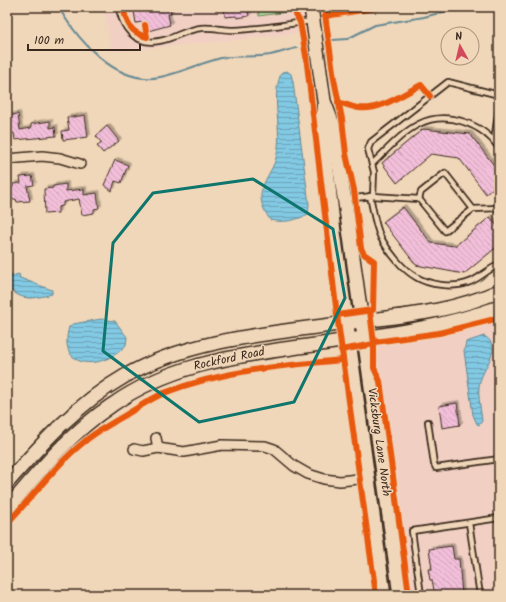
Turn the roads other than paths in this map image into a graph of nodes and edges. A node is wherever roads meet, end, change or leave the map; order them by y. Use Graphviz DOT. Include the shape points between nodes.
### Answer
graph roads {
  1 [pos="119,7"];
  2 [pos="312,7"];
  3 [pos="313,21"];
  4 [pos="499,95"];
  5 [pos="324,101"];
  6 [pos="499,108"];
  7 [pos="494,141"];
  8 [pos="499,148"];
  9 [pos="7,159"];
  10 [pos="80,164"];
  11 [pos="372,164"];
  12 [pos="371,196"];
  13 [pos="345,199"];
  14 [pos="419,199"];
  15 [pos="499,208"];
  16 [pos="473,209"];
  17 [pos="499,265"];
  18 [pos="499,291"];
  19 [pos="499,307"];
  20 [pos="362,321"];
  21 [pos="347,323"];
  22 [pos="364,337"];
  23 [pos="349,339"];
  24 [pos="428,422"];
  25 [pos="156,438"];
  26 [pos="158,448"];
  27 [pos="134,449"];
  28 [pos="499,459"];
  29 [pos="368,478"];
  30 [pos="7,484"];
  31 [pos="7,509"];
  32 [pos="499,518"];
  33 [pos="469,523"];
  34 [pos="384,595"];
  35 [pos="400,595"];
  36 [pos="421,595"];
  37 [pos="480,595"];
  1 -- 3 [label="lane" via="124,25 135,37 145,41 166,40 200,28 234,30"];
  2 -- 3 [label="main road, Vicksburg Lane North"];
  3 -- 5 [label="main road, Vicksburg Lane North"];
  4 -- 11 [label="lane" via="448,82 371,142 368,149"];
  5 -- 13 [label="main road, Vicksburg Lane North" via="332,125"];
  5 -- 21 [label="main road, Vicksburg Lane North" via="322,126"];
  6 -- 7 [label="lane"];
  7 -- 8 [label="lane"];
  7 -- 11 [label="lane" via="470,123 428,121 403,135"];
  9 -- 10 [label="street" via="42,156"];
  11 -- 12 [label="lane" via="374,172"];
  12 -- 13 [label="lane"];
  12 -- 14 [label="lane"];
  12 -- 17 [label="lane" via="381,237 415,277 460,285 473,281"];
  13 -- 20 [label="main road, Vicksburg Lane North"];
  14 -- 16 [label="lane" via="444,231"];
  14 -- 16 [label="lane" via="421,192 445,173"];
  15 -- 16 [label="lane"];
  18 -- 20 [label="main road, Rockford Road" via="450,309"];
  19 -- 22 [label="main road, Rockford Road" via="438,326"];
  20 -- 21 [label="main road, Rockford Road"];
  20 -- 22 [label="main road, Vicksburg Lane North"];
  21 -- 23 [label="main road, Vicksburg Lane North"];
  21 -- 30 [label="main road, Rockford Road" via="187,349 125,376 73,414 46,439"];
  22 -- 23 [label="main road, Rockford Road"];
  22 -- 35 [label="main road, Vicksburg Lane North"];
  23 -- 29 [label="main road, Vicksburg Lane North"];
  23 -- 31 [label="main road, Rockford Road" via="205,362 141,388 113,404 68,440"];
  24 -- 28 [label="lane" via="436,468"];
  25 -- 26 [label="street"];
  26 -- 27 [label="street" via="143,451"];
  26 -- 29 [label="street" via="184,452 222,445 265,446 274,449 294,466 324,480"];
  29 -- 34 [label="main road, Vicksburg Lane North"];
  32 -- 33 [label="lane"];
  33 -- 36 [label="lane" via="412,531"];
  33 -- 37 [label="lane"];
}
